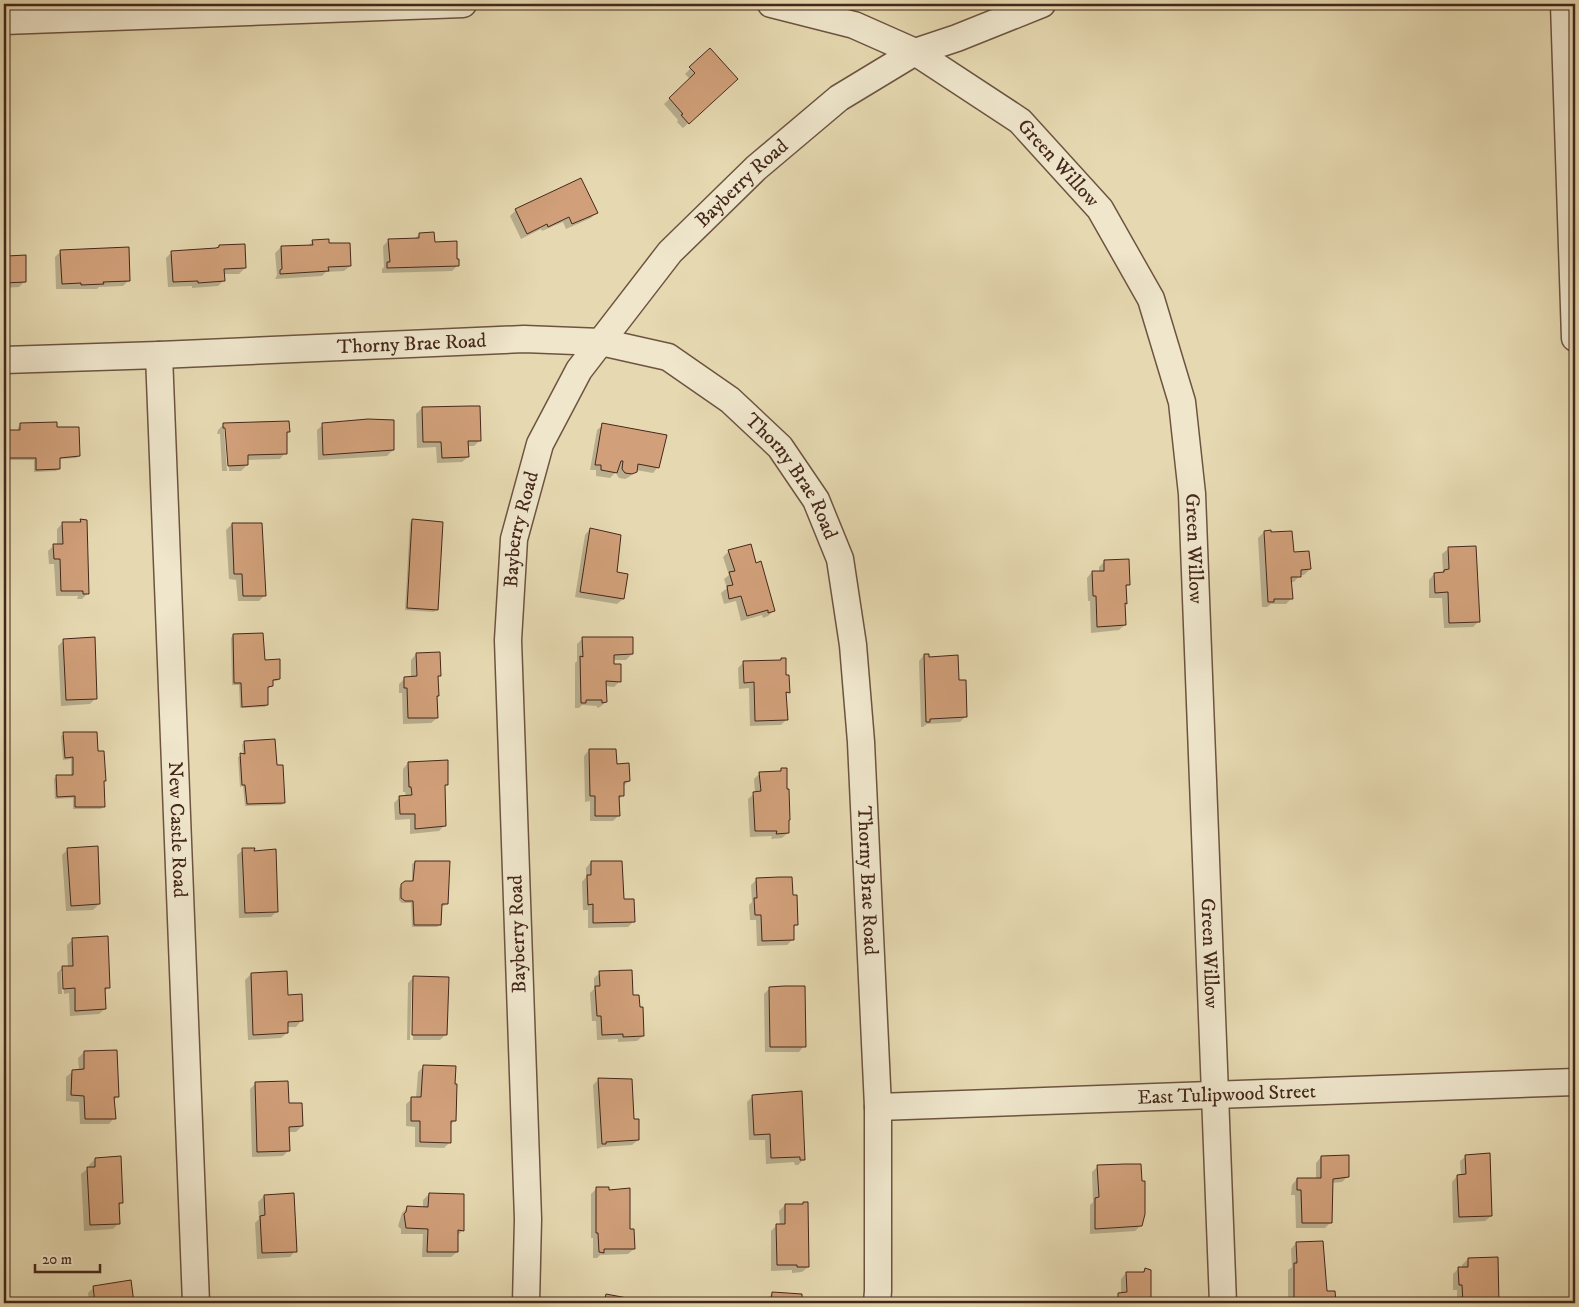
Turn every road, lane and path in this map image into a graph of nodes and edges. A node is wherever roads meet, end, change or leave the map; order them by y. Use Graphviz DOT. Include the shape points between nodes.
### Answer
graph roads {
  1 [pos="463,4"];
  2 [pos="771,4"];
  3 [pos="1042,4"];
  4 [pos="1564,4"];
  5 [pos="4,21"];
  6 [pos="915,52"];
  7 [pos="1575,338"];
  8 [pos="601,342"];
  9 [pos="159,355"];
  10 [pos="4,360"];
  11 [pos="1575,1082"];
  12 [pos="1216,1095"];
  13 [pos="878,1107"];
  14 [pos="196,1303"];
  15 [pos="526,1303"];
  16 [pos="877,1303"];
  17 [pos="1223,1303"];
  1 -- 5 [label="street"];
  2 -- 6 [label="street, Green Willow" via="854,25"];
  3 -- 6 [label="street, Bayberry Road"];
  4 -- 7 [label="street"];
  6 -- 8 [label="street, Bayberry Road" via="840,98 756,168 670,252"];
  6 -- 12 [label="street, Green Willow" via="1020,121 1100,209 1152,299 1182,402 1192,494"];
  8 -- 9 [label="street, Thorny Brae Road" via="524,339"];
  8 -- 13 [label="street, Thorny Brae Road" via="668,357 730,400 780,447 816,500 840,559 853,645 861,742"];
  8 -- 15 [label="street, Bayberry Road" via="579,370 540,444 514,539 508,640 528,1219"];
  9 -- 10 [label="street, Thorny Brae Road"];
  9 -- 14 [label="street, New Castle Road"];
  11 -- 12 [label="street, East Tulipwood Street"];
  12 -- 13 [label="street, East Tulipwood Street"];
  12 -- 17 [label="street, Green Willow"];
  13 -- 16 [label="street, Thorny Brae Road"];
}
